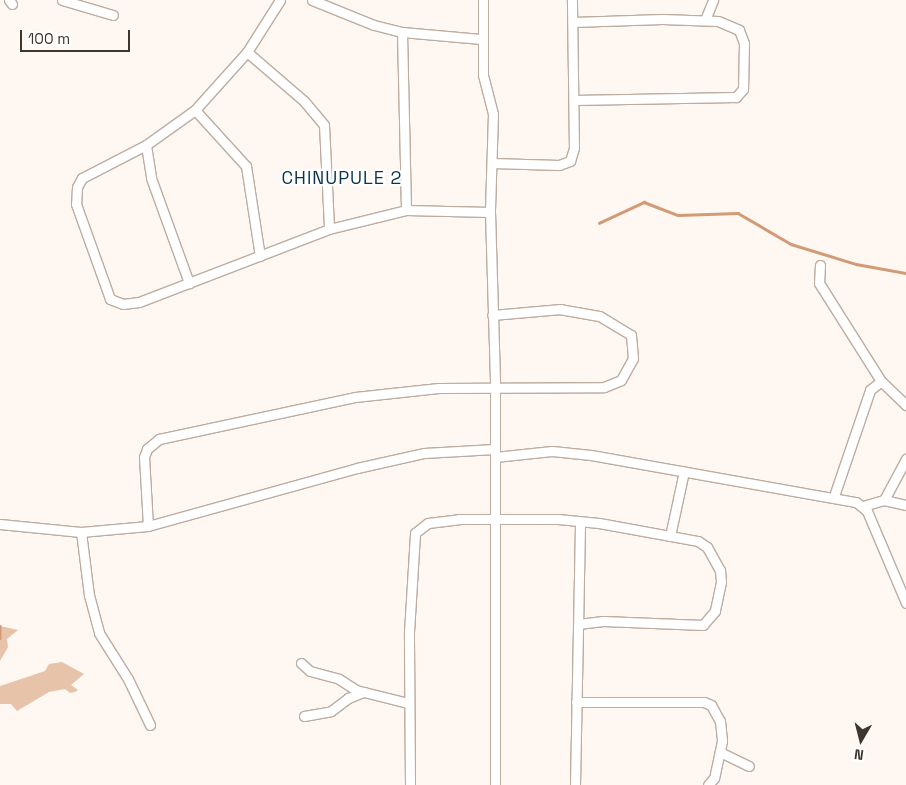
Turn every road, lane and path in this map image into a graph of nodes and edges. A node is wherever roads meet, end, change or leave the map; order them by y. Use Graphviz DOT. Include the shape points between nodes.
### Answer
graph roads {
  1 [pos="62,0"];
  2 [pos="280,0"];
  3 [pos="312,0"];
  4 [pos="482,0"];
  5 [pos="572,0"];
  6 [pos="713,0"];
  7 [pos="113,15"];
  8 [pos="705,20"];
  9 [pos="573,22"];
  10 [pos="402,32"];
  11 [pos="481,39"];
  12 [pos="247,52"];
  13 [pos="574,100"];
  14 [pos="195,110"];
  15 [pos="146,145"];
  16 [pos="492,163"];
  17 [pos="406,210"];
  18 [pos="490,212"];
  19 [pos="329,228"];
  20 [pos="260,256"];
  21 [pos="820,266"];
  22 [pos="189,283"];
  23 [pos="492,315"];
  24 [pos="881,380"];
  25 [pos="495,385"];
  26 [pos="906,405"];
  27 [pos="495,453"];
  28 [pos="906,459"];
  29 [pos="684,471"];
  30 [pos="834,496"];
  31 [pos="884,500"];
  32 [pos="906,505"];
  33 [pos="863,506"];
  34 [pos="494,519"];
  35 [pos="580,522"];
  36 [pos="0,524"];
  37 [pos="148,526"];
  38 [pos="81,532"];
  39 [pos="670,536"];
  40 [pos="906,603"];
  41 [pos="578,624"];
  42 [pos="301,662"];
  43 [pos="364,692"];
  44 [pos="576,702"];
  45 [pos="408,703"];
  46 [pos="304,716"];
  47 [pos="150,724"];
  48 [pos="720,752"];
  49 [pos="749,766"];
  50 [pos="410,785"];
  51 [pos="495,785"];
  52 [pos="575,785"];
  53 [pos="708,785"];
  1 -- 7 [label="street"];
  2 -- 12 [label="street"];
  3 -- 10 [label="street"];
  4 -- 11 [label="street"];
  5 -- 9 [label="street"];
  6 -- 8 [label="street"];
  8 -- 9 [label="street"];
  8 -- 13 [label="street" via="732,25 742,37 744,62 740,94 716,99"];
  9 -- 13 [label="street"];
  10 -- 11 [label="street"];
  10 -- 17 [label="street"];
  11 -- 16 [label="street" via="483,75 493,114"];
  12 -- 14 [label="street"];
  12 -- 19 [label="street" via="304,101 324,125"];
  13 -- 16 [label="street" via="574,148 565,164"];
  14 -- 15 [label="street"];
  14 -- 20 [label="street" via="246,166"];
  15 -- 22 [label="street" via="151,178"];
  15 -- 22 [label="street" via="87,173 77,187 76,204 107,293 115,303 139,302"];
  16 -- 18 [label="street"];
  17 -- 18 [label="street"];
  17 -- 19 [label="street"];
  18 -- 23 [label="street"];
  19 -- 20 [label="street"];
  20 -- 22 [label="street"];
  21 -- 24 [label="street" via="819,284"];
  23 -- 25 [label="street"];
  23 -- 25 [label="street" via="561,309 586,312 621,327 634,343 633,358 626,374 613,385"];
  24 -- 26 [label="street"];
  24 -- 30 [label="street" via="870,390"];
  25 -- 27 [label="street"];
  25 -- 37 [label="street" via="355,397 159,439 147,449 144,457"];
  27 -- 29 [label="street" via="572,453"];
  27 -- 34 [label="street"];
  27 -- 37 [label="street" via="424,453 356,468"];
  28 -- 31 [label="street"];
  29 -- 30 [label="street"];
  29 -- 39 [label="street"];
  30 -- 33 [label="street"];
  31 -- 32 [label="street"];
  31 -- 33 [label="street"];
  33 -- 40 [label="street"];
  34 -- 35 [label="street"];
  34 -- 45 [label="street" via="428,523 415,533 408,632"];
  34 -- 51 [label="street"];
  35 -- 39 [label="street"];
  35 -- 41 [label="street"];
  36 -- 38 [label="street"];
  37 -- 38 [label="street"];
  38 -- 47 [label="street" via="89,595 99,633 128,679"];
  39 -- 41 [label="street" via="703,544 720,570 715,611 707,623 699,626 610,621"];
  41 -- 44 [label="street"];
  42 -- 43 [label="street" via="310,671 339,679"];
  43 -- 45 [label="street"];
  43 -- 46 [label="street" via="331,711"];
  44 -- 48 [label="street" via="704,702 716,711 720,720"];
  44 -- 52 [label="street"];
  45 -- 50 [label="street"];
  48 -- 49 [label="street"];
  48 -- 53 [label="street" via="714,778"];
}
